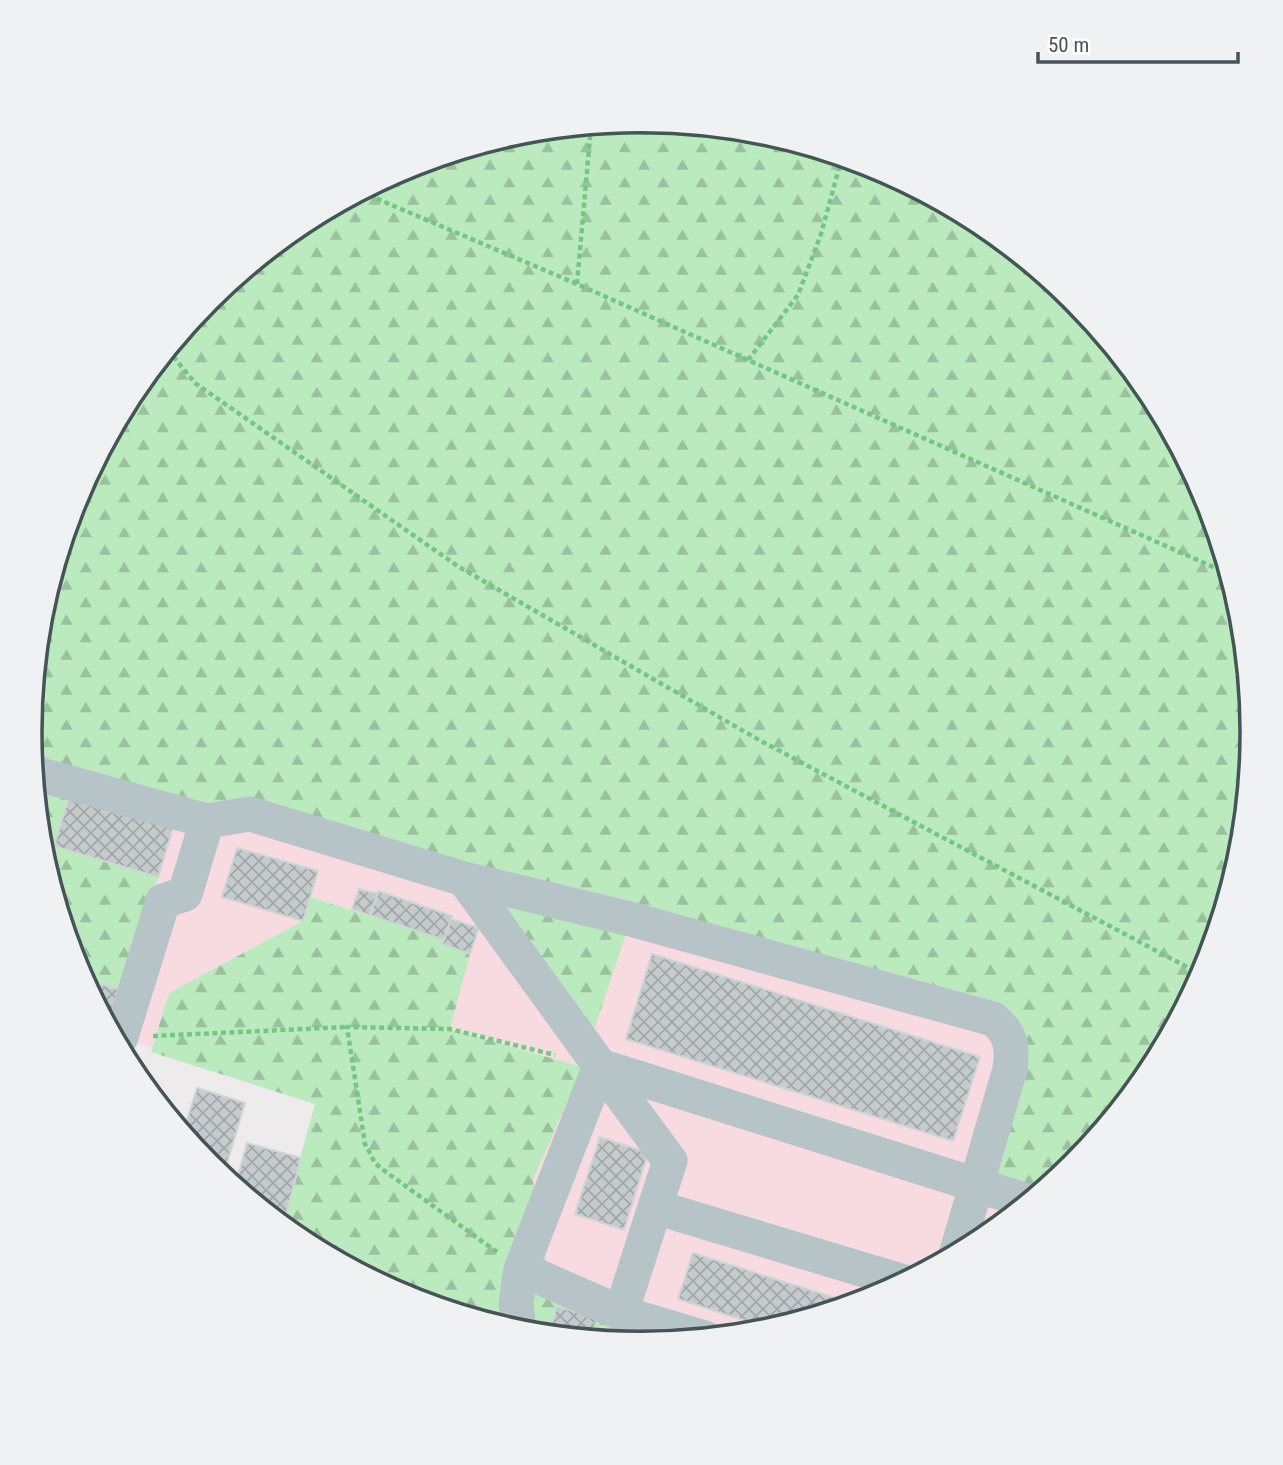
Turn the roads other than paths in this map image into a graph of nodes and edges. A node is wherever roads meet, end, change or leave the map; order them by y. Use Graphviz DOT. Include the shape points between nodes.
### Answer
graph roads {
  1 [pos="43,776"];
  2 [pos="207,821"];
  3 [pos="464,879"];
  4 [pos="120,1028"];
  5 [pos="600,1066"];
  6 [pos="976,1184"];
  7 [pos="1018,1198"];
  8 [pos="655,1207"];
  9 [pos="960,1240"];
  10 [pos="521,1269"];
  11 [pos="890,1278"];
  12 [pos="621,1312"];
  13 [pos="518,1318"];
  14 [pos="682,1331"];
  1 -- 2 [label="lane"];
  2 -- 3 [label="lane" via="250,814"];
  2 -- 4 [label="lane" via="185,894 163,901"];
  3 -- 5 [label="lane"];
  3 -- 6 [label="lane" via="631,919 993,1019 1005,1028 1012,1052"];
  5 -- 6 [label="lane"];
  5 -- 8 [label="lane" via="670,1161"];
  5 -- 10 [label="lane"];
  6 -- 7 [label="lane"];
  6 -- 9 [label="lane"];
  8 -- 11 [label="lane"];
  8 -- 12 [label="lane"];
  10 -- 12 [label="lane"];
  10 -- 13 [label="lane"];
  12 -- 14 [label="lane"];
}
